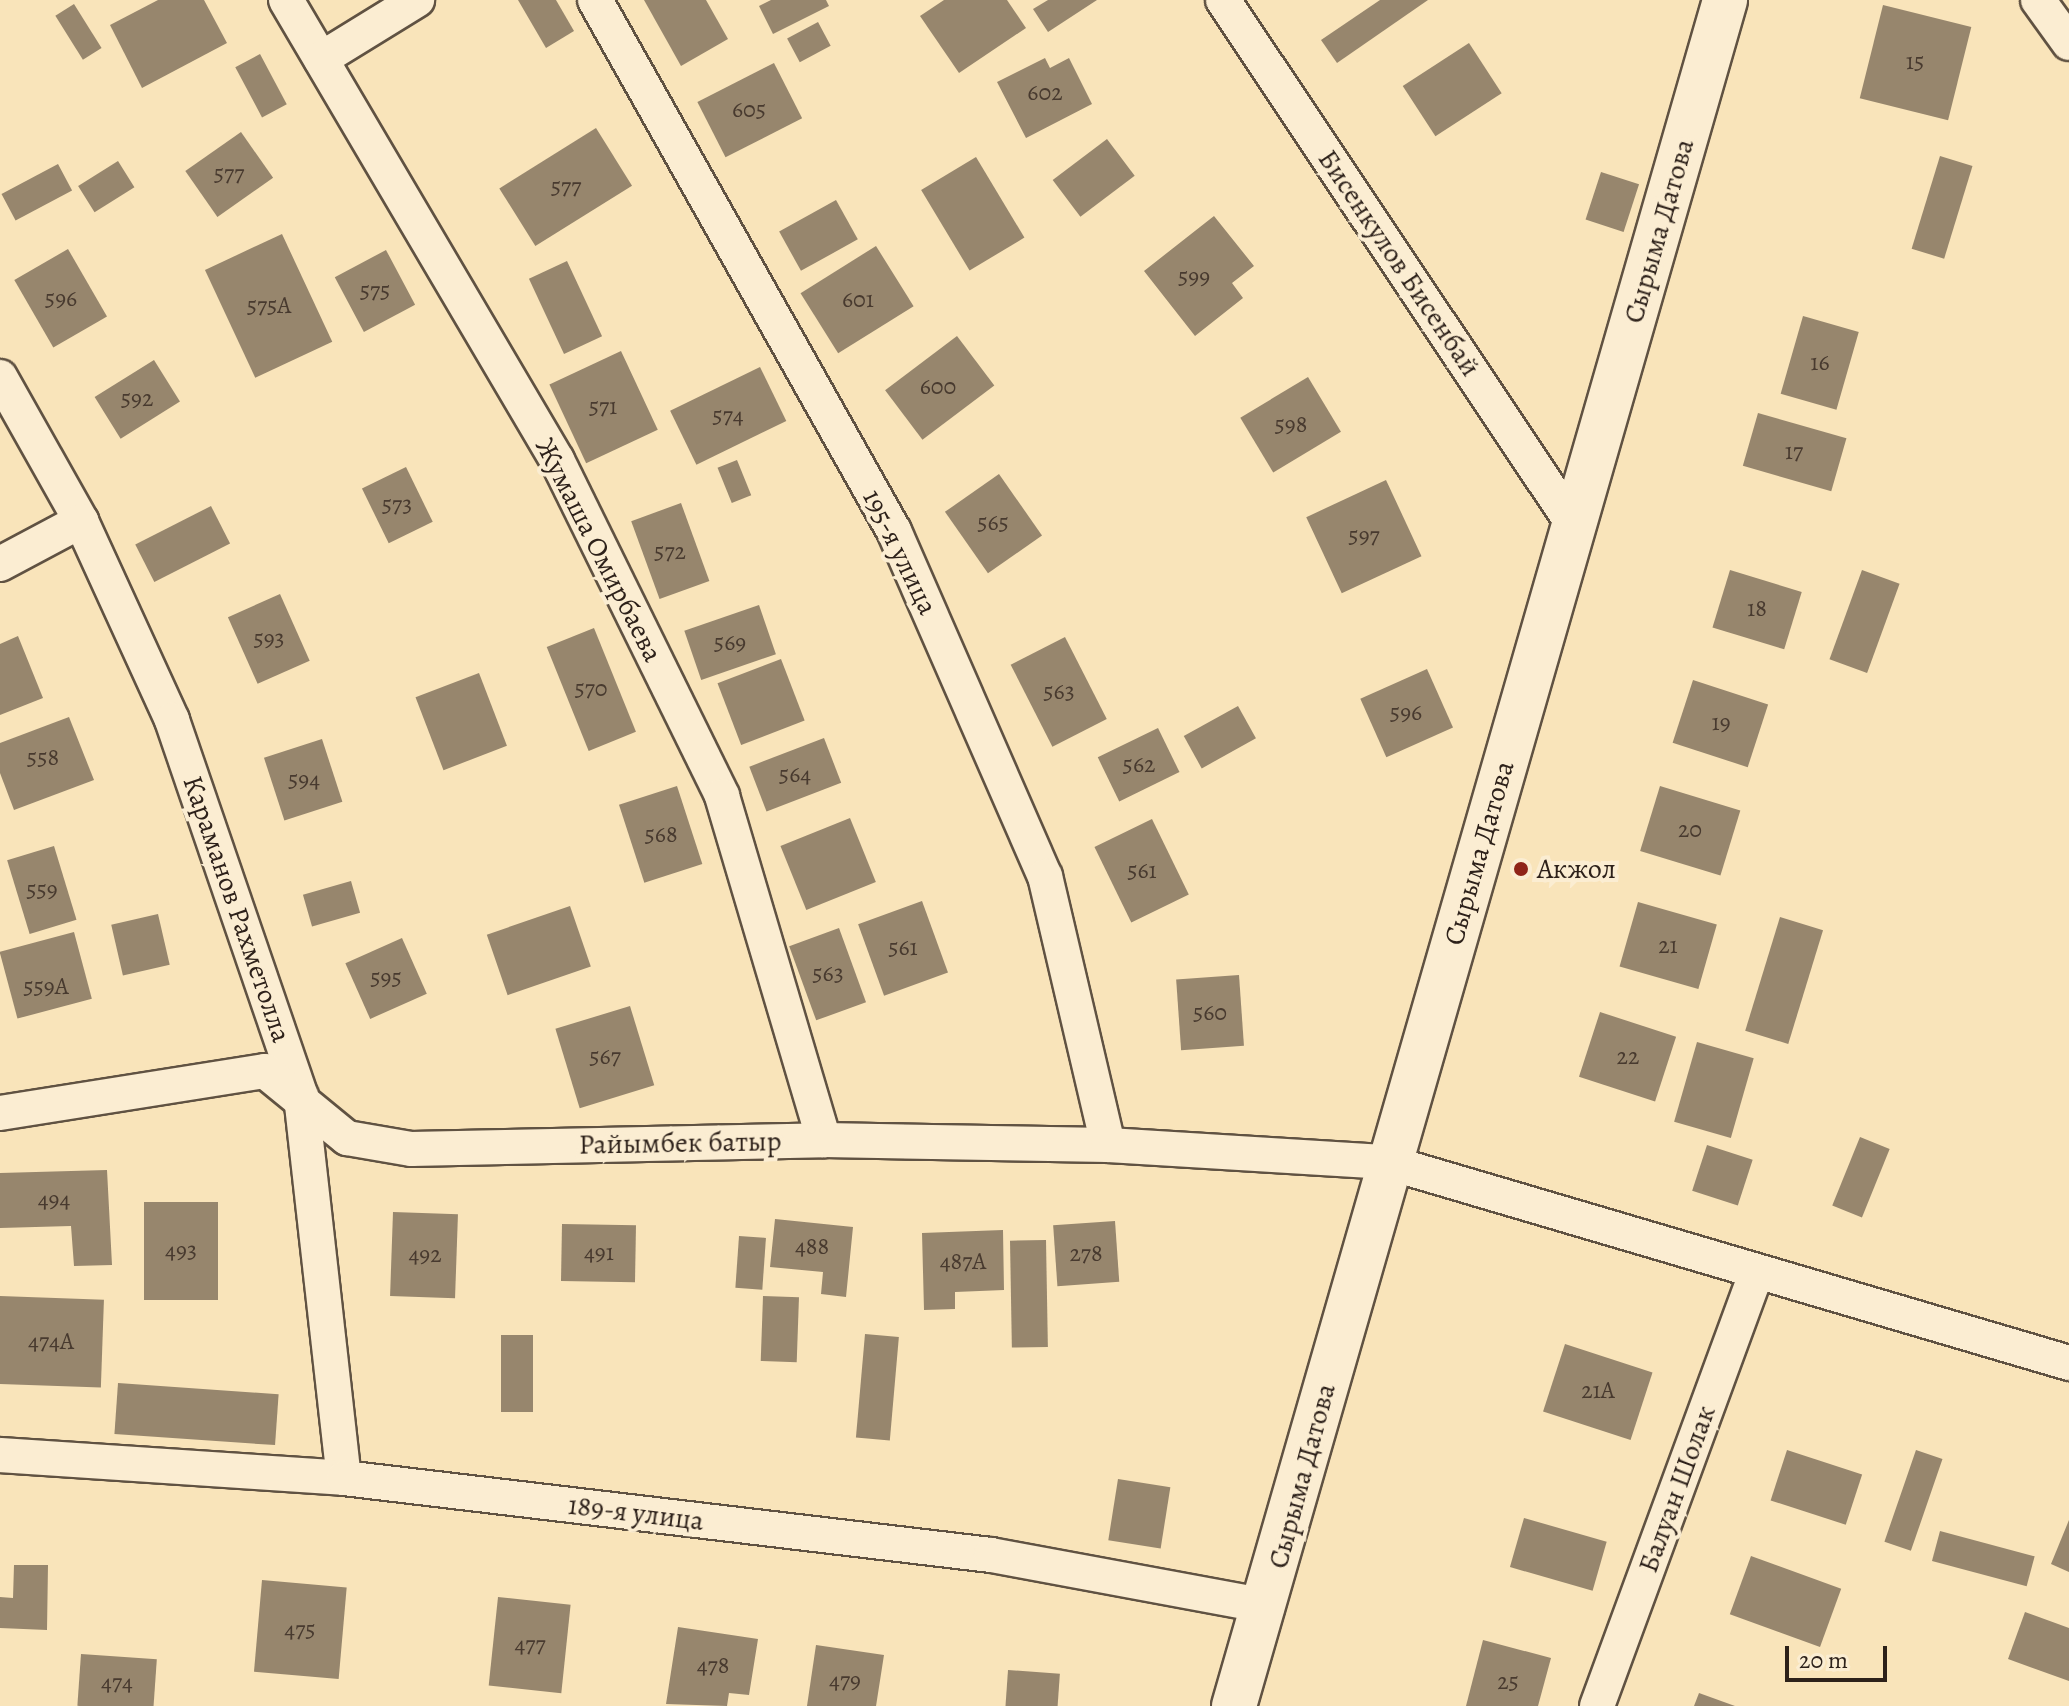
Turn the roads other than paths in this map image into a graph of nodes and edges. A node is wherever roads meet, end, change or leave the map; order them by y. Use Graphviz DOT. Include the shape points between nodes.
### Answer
graph roads {
  1 [pos="286,0"];
  2 [pos="417,0"];
  3 [pos="595,0"];
  4 [pos="1223,0"];
  5 [pos="1725,0"];
  6 [pos="2038,0"];
  7 [pos="2069,43"];
  8 [pos="321,59"];
  9 [pos="0,377"];
  10 [pos="81,521"];
  11 [pos="1575,527"];
  12 [pos="0,564"];
  13 [pos="301,1096"];
  14 [pos="0,1113"];
  15 [pos="824,1140"];
  16 [pos="1108,1145"];
  17 [pos="1387,1162"];
  18 [pos="1757,1271"];
  19 [pos="2069,1363"];
  20 [pos="0,1455"];
  21 [pos="344,1478"];
  22 [pos="1267,1606"];
  23 [pos="1234,1706"];
  24 [pos="1597,1706"];
  1 -- 8 [label="street, Жумаша Омирбаева"];
  2 -- 8 [label="street"];
  3 -- 16 [label="street, 195-я улица" via="894,531 1045,876"];
  4 -- 11 [label="street, Бисенкулов Бисенбай"];
  5 -- 11 [label="street, Сырыма Датова"];
  6 -- 7 [label="street"];
  8 -- 15 [label="street, Жумаша Омирбаева" via="557,460 722,796"];
  9 -- 10 [label="street, Караманов Рахметолла"];
  10 -- 12 [label="street"];
  10 -- 13 [label="street, Караманов Рахметолла" via="172,720"];
  11 -- 17 [label="street, Сырыма Датова"];
  13 -- 14 [label="street, Райымбек батыр" via="265,1071 225,1072"];
  13 -- 15 [label="street, Райымбек батыр" via="347,1138 411,1149"];
  13 -- 21 [label="street, Караманов Рахметолла"];
  15 -- 16 [label="street, Райымбек батыр"];
  16 -- 17 [label="street, Райымбек батыр"];
  17 -- 18 [label="street, Райымбек батыр"];
  17 -- 22 [label="street, Сырыма Датова"];
  18 -- 19 [label="street, Райымбек батыр"];
  18 -- 24 [label="street, Балуан Шолак"];
  20 -- 21 [label="street, 189-я улица"];
  21 -- 22 [label="street, 189-я улица" via="991,1555"];
  22 -- 23 [label="street, Сырыма Датова"];
}
